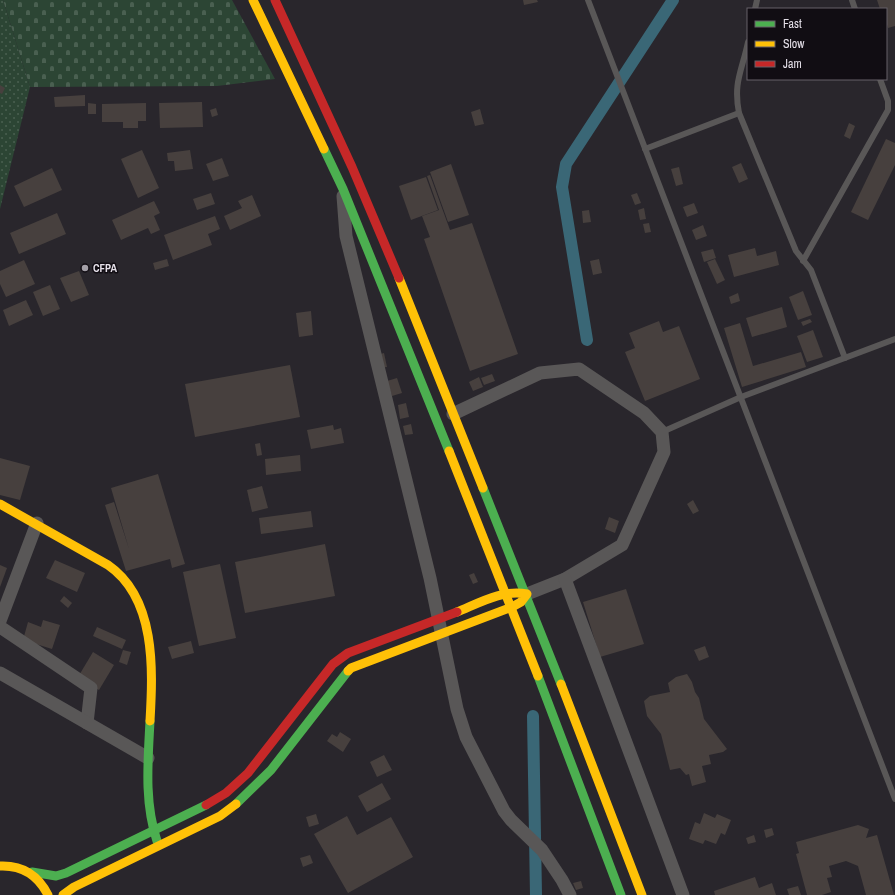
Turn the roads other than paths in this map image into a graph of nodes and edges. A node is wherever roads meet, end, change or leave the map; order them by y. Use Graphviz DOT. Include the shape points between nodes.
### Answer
graph roads {
  1 [pos="253,0"];
  2 [pos="275,0"];
  3 [pos="588,0"];
  4 [pos="747,46"];
  5 [pos="880,80"];
  6 [pos="738,113"];
  7 [pos="645,149"];
  8 [pos="343,189"];
  9 [pos="803,261"];
  10 [pos="895,339"];
  11 [pos="845,358"];
  12 [pos="741,398"];
  13 [pos="453,414"];
  14 [pos="662,432"];
  15 [pos="0,504"];
  16 [pos="37,523"];
  17 [pos="565,579"];
  18 [pos="506,593"];
  19 [pos="527,594"];
  20 [pos="512,607"];
  21 [pos="439,619"];
  22 [pos="0,621"];
  23 [pos="0,627"];
  24 [pos="442,634"];
  25 [pos="0,673"];
  26 [pos="87,722"];
  27 [pos="148,758"];
  28 [pos="895,799"];
  29 [pos="153,831"];
  30 [pos="158,846"];
  31 [pos="0,866"];
  32 [pos="32,872"];
  33 [pos="48,895"];
  34 [pos="63,895"];
  35 [pos="570,895"];
  36 [pos="621,895"];
  37 [pos="642,895"];
  38 [pos="683,895"];
  1 -- 8 [label="main road"];
  2 -- 13 [label="main road" via="367,201"];
  3 -- 7 [label="lane"];
  4 -- 6 [label="lane" via="735,96"];
  5 -- 9 [label="lane" via="888,101 888,110"];
  6 -- 7 [label="lane"];
  6 -- 9 [label="lane" via="796,251"];
  7 -- 12 [label="lane"];
  8 -- 18 [label="main road"];
  8 -- 21 [label="street" via="346,236"];
  9 -- 11 [label="lane" via="811,270"];
  10 -- 11 [label="lane"];
  11 -- 12 [label="lane"];
  12 -- 14 [label="lane"];
  12 -- 28 [label="lane"];
  13 -- 14 [label="street" via="540,373 579,369 644,413"];
  13 -- 19 [label="main road"];
  14 -- 17 [label="street" via="664,452 622,545"];
  15 -- 16 [label="main road"];
  16 -- 22 [label="street"];
  16 -- 27 [label="main road" via="113,569 126,583 135,600 145,627 151,661"];
  17 -- 19 [label="street"];
  17 -- 38 [label="street"];
  18 -- 19 [label="main road"];
  18 -- 20 [label="main road"];
  18 -- 21 [label="main road"];
  19 -- 20 [label="main road" via="521,602"];
  19 -- 37 [label="main road"];
  20 -- 24 [label="main road"];
  20 -- 36 [label="main road"];
  21 -- 24 [label="street"];
  21 -- 29 [label="main road" via="340,658 238,784 215,801"];
  23 -- 26 [label="street" via="91,688"];
  24 -- 30 [label="main road" via="345,672 254,789 220,816"];
  24 -- 35 [label="street" via="466,737 498,801 511,820 549,859"];
  25 -- 26 [label="street"];
  26 -- 27 [label="street"];
  27 -- 29 [label="main road"];
  29 -- 30 [label="main road"];
  29 -- 32 [label="main road" via="66,874 56,876"];
  30 -- 34 [label="main road" via="74,887"];
  31 -- 32 [label="main road" via="21,867"];
  32 -- 33 [label="main road" via="43,883"];
}
